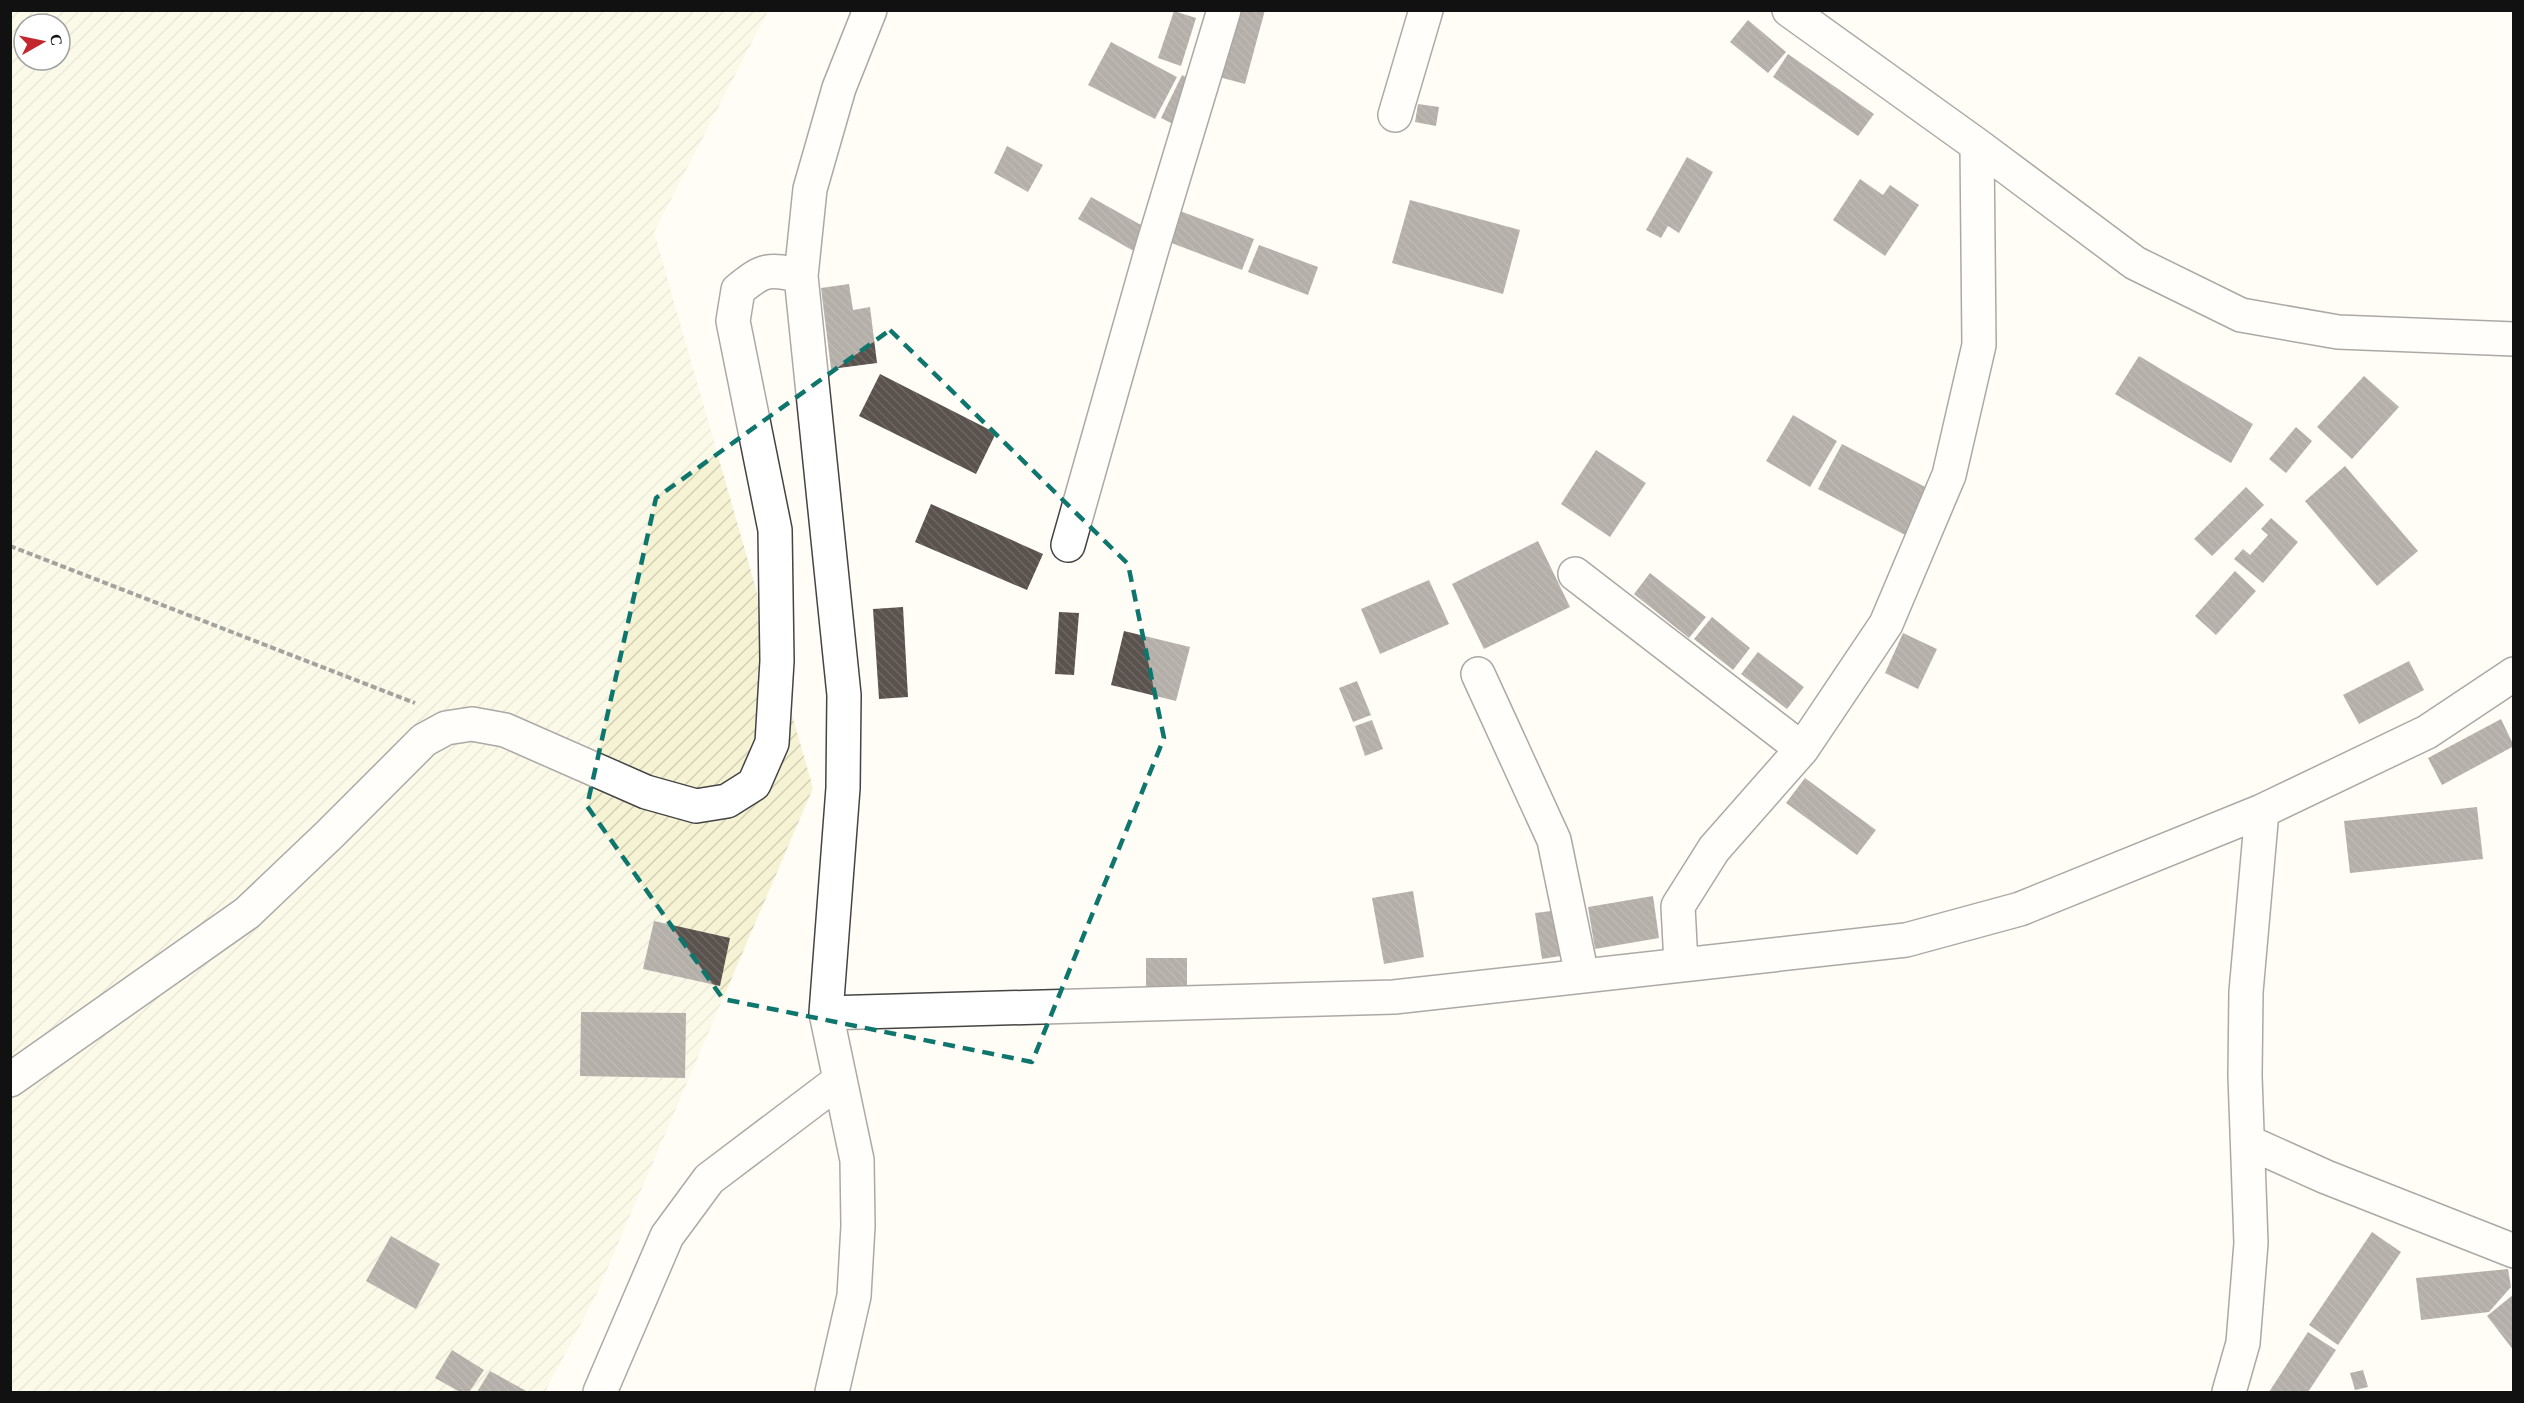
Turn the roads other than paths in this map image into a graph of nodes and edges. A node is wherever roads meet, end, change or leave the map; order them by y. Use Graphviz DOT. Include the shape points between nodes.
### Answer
graph roads {
  1 [pos="870,10"];
  2 [pos="1224,10"];
  3 [pos="1426,10"];
  4 [pos="1789,10"];
  5 [pos="1395,115"];
  6 [pos="1977,145"];
  7 [pos="801,276"];
  8 [pos="2514,339"];
  9 [pos="1068,545"];
  10 [pos="1575,574"];
  11 [pos="1478,674"];
  12 [pos="2514,674"];
  13 [pos="1802,749"];
  14 [pos="2262,811"];
  15 [pos="1681,964"];
  16 [pos="1582,976"];
  17 [pos="826,1012"];
  18 [pos="10,1080"];
  19 [pos="840,1080"];
  20 [pos="2248,1142"];
  21 [pos="2514,1251"];
  22 [pos="600,1392"];
  23 [pos="832,1392"];
  24 [pos="2229,1392"];
  1 -- 7 [label="street" via="839,88 810,189"];
  2 -- 9 [label="street"];
  3 -- 5 [label="street"];
  4 -- 6 [label="street"];
  6 -- 8 [label="street" via="2134,263 2241,315 2338,332"];
  6 -- 13 [label="street" via="1979,345 1949,475 1886,624"];
  7 -- 17 [label="street" via="844,695 843,788"];
  7 -- 18 [label="street" via="777,270 756,275 738,290 734,321 775,530 777,661 772,743 754,784 727,801 696,806 646,792 505,730 472,724 446,728 424,740 247,913"];
  10 -- 13 [label="street"];
  11 -- 16 [label="street" via="1554,840"];
  12 -- 14 [label="street" via="2427,732"];
  13 -- 15 [label="street" via="1714,849 1678,906"];
  14 -- 15 [label="street" via="2020,909 1906,940"];
  14 -- 20 [label="street" via="2246,992"];
  15 -- 16 [label="street"];
  16 -- 17 [label="street" via="1394,998"];
  17 -- 19 [label="street"];
  19 -- 22 [label="street" via="709,1179 667,1236"];
  19 -- 23 [label="street" via="857,1160 858,1226 854,1296"];
  20 -- 21 [label="street"];
  20 -- 24 [label="street" via="2251,1243 2242,1343"];
}
